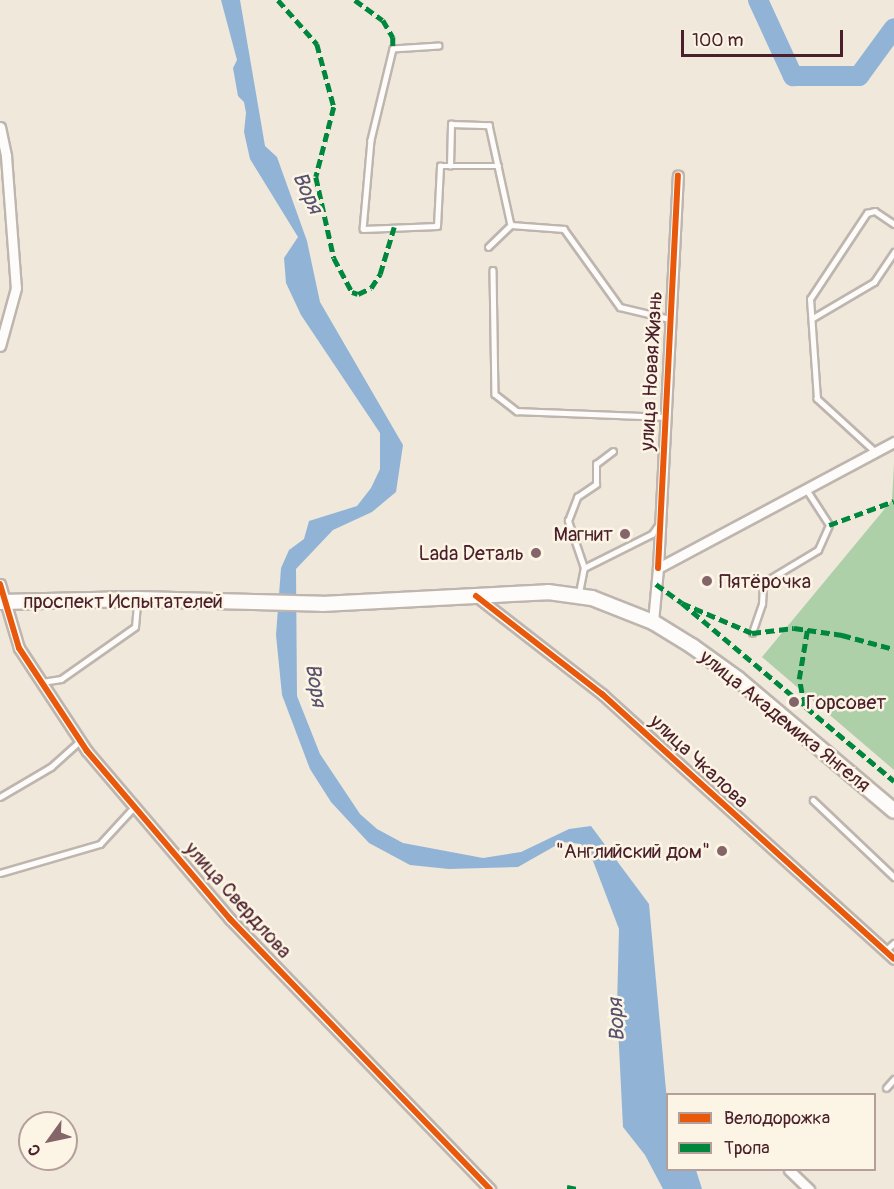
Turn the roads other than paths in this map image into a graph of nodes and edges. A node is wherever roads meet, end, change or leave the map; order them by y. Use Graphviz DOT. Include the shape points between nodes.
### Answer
graph roads {
  1 [pos="438,46"];
  2 [pos="0,127"];
  3 [pos="450,166"];
  4 [pos="498,166"];
  5 [pos="678,176"];
  6 [pos="894,224"];
  7 [pos="511,225"];
  8 [pos="488,247"];
  9 [pos="894,252"];
  10 [pos="493,270"];
  11 [pos="813,318"];
  12 [pos="670,319"];
  13 [pos="0,346"];
  14 [pos="665,417"];
  15 [pos="894,442"];
  16 [pos="613,451"];
  17 [pos="877,454"];
  18 [pos="807,491"];
  19 [pos="660,522"];
  20 [pos="584,568"];
  21 [pos="658,568"];
  22 [pos="0,584"];
  23 [pos="476,596"];
  24 [pos="578,596"];
  25 [pos="137,599"];
  26 [pos="3,602"];
  27 [pos="322,604"];
  28 [pos="653,622"];
  29 [pos="752,633"];
  30 [pos="42,682"];
  31 [pos="80,741"];
  32 [pos="0,797"];
  33 [pos="813,800"];
  34 [pos="134,807"];
  35 [pos="894,811"];
  36 [pos="0,873"];
  37 [pos="894,877"];
  38 [pos="894,943"];
  39 [pos="885,951"];
  40 [pos="894,959"];
  41 [pos="894,1079"];
  42 [pos="886,1088"];
  43 [pos="790,1171"];
  44 [pos="490,1189"];
  45 [pos="809,1189"];
  1 -- 3 [label="lane" via="393,49 371,140 363,228 437,226 440,166"];
  2 -- 13 [label="street" via="6,156 16,288"];
  3 -- 4 [label="lane"];
  3 -- 4 [label="lane" via="452,124 461,124 489,125"];
  4 -- 7 [label="lane"];
  5 -- 12 [label="street, улица Новая Жизнь"];
  6 -- 11 [label="lane" via="875,211 867,213 810,299"];
  7 -- 8 [label="lane"];
  7 -- 12 [label="lane" via="564,229 620,307"];
  9 -- 11 [label="lane" via="874,282"];
  10 -- 14 [label="lane" via="495,393 517,411"];
  11 -- 17 [label="lane" via="817,399"];
  12 -- 14 [label="street, улица Новая Жизнь"];
  14 -- 19 [label="street, улица Новая Жизнь"];
  15 -- 17 [label="street"];
  16 -- 20 [label="lane" via="596,464 596,484 577,497 568,521"];
  17 -- 18 [label="street"];
  18 -- 21 [label="street"];
  18 -- 29 [label="lane" via="828,525 818,550 763,583 762,604"];
  19 -- 20 [label="lane" via="652,534"];
  19 -- 21 [label="street, улица Новая Жизнь"];
  20 -- 24 [label="lane"];
  21 -- 28 [label="street, улица Новая Жизнь"];
  22 -- 26 [label="street, улица Свердлова"];
  23 -- 24 [label="main road, улица Академика Янгеля" via="548,592"];
  23 -- 27 [label="main road, улица Академика Янгеля"];
  23 -- 39 [label="street, улица Чкалова" via="602,694"];
  24 -- 28 [label="main road, улица Академика Янгеля"];
  25 -- 26 [label="main road, проспект Испытателей"];
  25 -- 27 [label="main road, проспект Испытателей"];
  25 -- 30 [label="lane" via="135,627 61,679"];
  26 -- 30 [label="street, улица Свердлова" via="19,648"];
  28 -- 35 [label="main road, улица Академика Янгеля" via="738,679"];
  30 -- 31 [label="street, улица Свердлова"];
  31 -- 32 [label="lane" via="51,767"];
  31 -- 34 [label="street, улица Свердлова"];
  33 -- 37 [label="lane"];
  34 -- 36 [label="lane" via="100,844"];
  34 -- 44 [label="street, улица Свердлова" via="230,919"];
  38 -- 39 [label="lane"];
  39 -- 40 [label="street, улица Чкалова"];
  41 -- 42 [label="lane"];
  43 -- 45 [label="street"];
}
